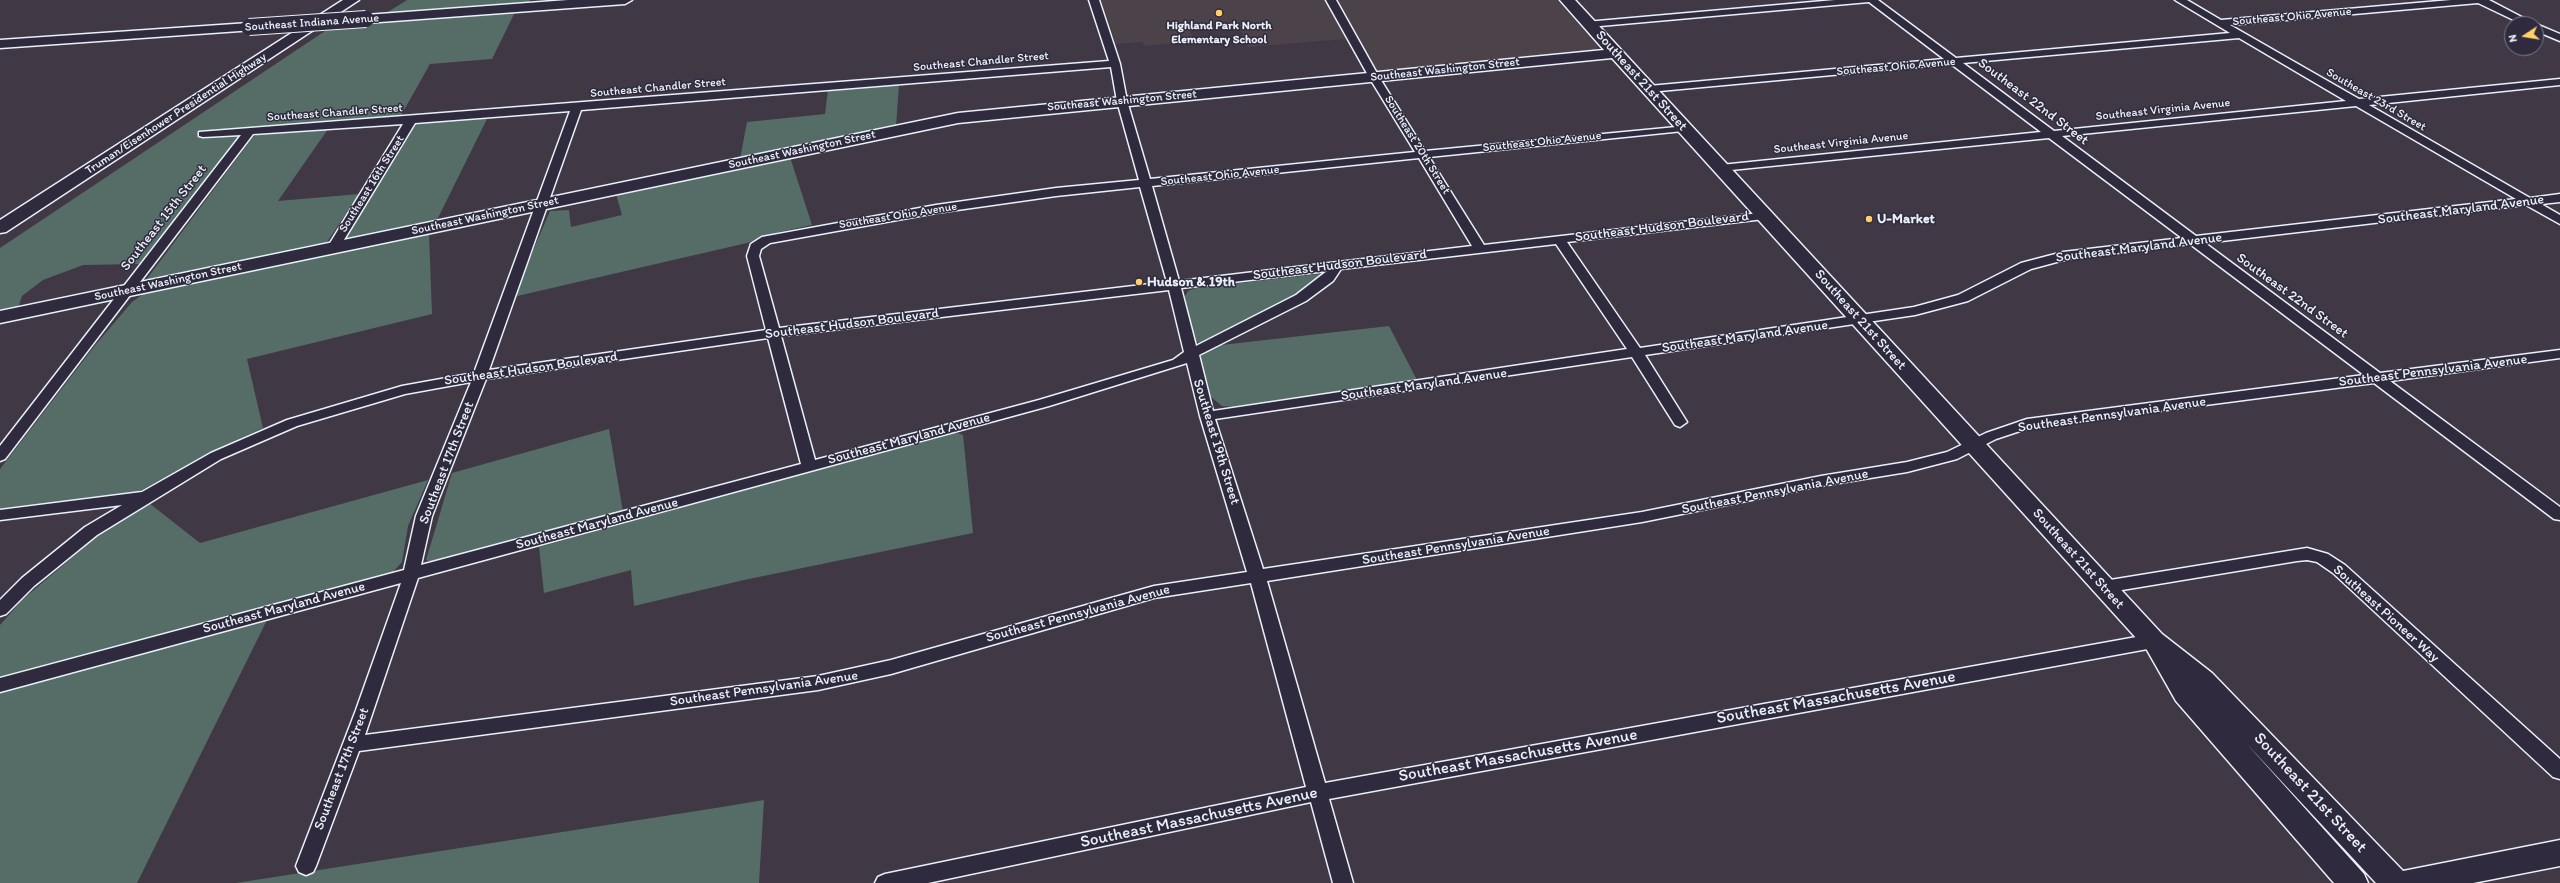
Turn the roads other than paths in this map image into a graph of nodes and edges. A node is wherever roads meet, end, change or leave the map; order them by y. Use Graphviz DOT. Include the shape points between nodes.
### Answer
graph roads {
  1 [pos="332,0"];
  2 [pos="352,0"];
  3 [pos="625,0"];
  4 [pos="1094,0"];
  5 [pos="1331,0"];
  6 [pos="1567,0"];
  7 [pos="1868,0"];
  8 [pos="1872,0"];
  9 [pos="2180,0"];
  10 [pos="2478,0"];
  11 [pos="2484,0"];
  12 [pos="2513,16"];
  13 [pos="2219,23"];
  14 [pos="1589,24"];
  15 [pos="2544,31"];
  16 [pos="2240,35"];
  17 [pos="2560,38"];
  18 [pos="0,44"];
  19 [pos="1615,53"];
  20 [pos="1954,61"];
  21 [pos="1115,64"];
  22 [pos="1374,77"];
  23 [pos="2560,82"];
  24 [pos="1649,89"];
  25 [pos="1122,101"];
  26 [pos="2356,104"];
  27 [pos="577,107"];
  28 [pos="411,120"];
  29 [pos="1683,128"];
  30 [pos="250,132"];
  31 [pos="203,134"];
  32 [pos="2051,135"];
  33 [pos="1423,155"];
  34 [pos="1721,168"];
  35 [pos="1146,184"];
  36 [pos="2560,198"];
  37 [pos="2528,202"];
  38 [pos="543,204"];
  39 [pos="0,210"];
  40 [pos="1764,215"];
  41 [pos="2560,220"];
  42 [pos="0,228"];
  43 [pos="1559,239"];
  44 [pos="2192,241"];
  45 [pos="333,248"];
  46 [pos="1480,248"];
  47 [pos="1337,266"];
  48 [pos="1174,285"];
  49 [pos="129,290"];
  50 [pos="0,317"];
  51 [pos="1859,320"];
  52 [pos="773,333"];
  53 [pos="1190,354"];
  54 [pos="1637,354"];
  55 [pos="2560,354"];
  56 [pos="480,376"];
  57 [pos="2379,378"];
  58 [pos="1206,416"];
  59 [pos="1680,422"];
  60 [pos="1974,445"];
  61 [pos="0,456"];
  62 [pos="809,466"];
  63 [pos="146,496"];
  64 [pos="2560,514"];
  65 [pos="0,515"];
  66 [pos="411,574"];
  67 [pos="1256,576"];
  68 [pos="2104,587"];
  69 [pos="0,610"];
  70 [pos="2152,640"];
  71 [pos="0,685"];
  72 [pos="352,744"];
  73 [pos="2560,771"];
  74 [pos="1317,793"];
  75 [pos="2560,853"];
  76 [pos="306,866"];
  77 [pos="885,883"];
  78 [pos="1343,883"];
  79 [pos="2353,883"];
  80 [pos="2395,883"];
  81 [pos="2406,883"];
  1 -- 39 [label="main road, Truman/Eisenhower Presidential Highway"];
  2 -- 42 [label="main road, Truman/Eisenhower Presidential Highway"];
  3 -- 18 [label="main road, Southeast Indiana Avenue, bridge"];
  4 -- 21 [label="street, Southeast 19th Street"];
  5 -- 22 [label="street, Southeast 20th Street"];
  6 -- 14 [label="main road, Southeast 21st Street"];
  7 -- 14 [label="street"];
  8 -- 20 [label="street, Southeast 22nd Street"];
  9 -- 13 [label="street, Southeast 23rd Street"];
  10 -- 11 [label="street, Southeast Ohio Avenue"];
  10 -- 12 [label="street"];
  10 -- 13 [label="street, Southeast Ohio Avenue"];
  13 -- 16 [label="street, Southeast 23rd Street"];
  14 -- 19 [label="main road, Southeast 21st Street"];
  15 -- 17 [label="street"];
  16 -- 20 [label="street, Southeast Ohio Avenue"];
  16 -- 26 [label="street, Southeast 23rd Street"];
  19 -- 22 [label="main road, Southeast Washington Street"];
  19 -- 24 [label="main road, Southeast 21st Street"];
  20 -- 24 [label="street, Southeast Ohio Avenue"];
  20 -- 32 [label="street, Southeast 22nd Street"];
  21 -- 25 [label="street, Southeast 19th Street"];
  21 -- 27 [label="street, Southeast Chandler Street"];
  22 -- 25 [label="main road, Southeast Washington Street"];
  22 -- 33 [label="street, Southeast 20th Street"];
  23 -- 26 [label="street, Southeast Virginia Avenue"];
  24 -- 29 [label="main road, Southeast 21st Street"];
  25 -- 35 [label="street, Southeast 19th Street"];
  25 -- 38 [label="main road, Southeast Washington Street" via="958,118"];
  26 -- 32 [label="street, Southeast Virginia Avenue"];
  26 -- 37 [label="street, Southeast 23rd Street"];
  27 -- 28 [label="street, Southeast Chandler Street"];
  27 -- 38 [label="street, Southeast 17th Street"];
  28 -- 30 [label="street, Southeast Chandler Street"];
  28 -- 45 [label="street, Southeast 16th Street"];
  29 -- 33 [label="street, Southeast Ohio Avenue"];
  29 -- 34 [label="main road, Southeast 21st Street"];
  30 -- 31 [label="street, Southeast Chandler Street"];
  30 -- 49 [label="street, Southeast 15th Street"];
  32 -- 34 [label="street, Southeast Virginia Avenue"];
  32 -- 44 [label="street, Southeast 22nd Street"];
  33 -- 35 [label="street, Southeast Ohio Avenue"];
  33 -- 46 [label="street, Southeast 20th Street"];
  34 -- 40 [label="main road, Southeast 21st Street"];
  35 -- 48 [label="street, Southeast 19th Street"];
  35 -- 52 [label="street, Southeast Ohio Avenue" via="1056,192 936,209 774,237 760,243 753,252"];
  36 -- 37 [label="street, Southeast Maryland Avenue"];
  37 -- 41 [label="street, Southeast 23rd Street"];
  37 -- 44 [label="street, Southeast Maryland Avenue"];
  38 -- 45 [label="main road, Southeast Washington Street"];
  38 -- 56 [label="street, Southeast 17th Street"];
  40 -- 43 [label="street, Southeast Hudson Boulevard"];
  40 -- 51 [label="main road, Southeast 21st Street"];
  43 -- 46 [label="street, Southeast Hudson Boulevard"];
  43 -- 54 [label="street"];
  44 -- 51 [label="street, Southeast Maryland Avenue" via="2082,253 2043,260 2012,272 1969,295 1941,305"];
  44 -- 57 [label="street, Southeast 22nd Street"];
  45 -- 49 [label="main road, Southeast Washington Street"];
  46 -- 47 [label="street, Southeast Hudson Boulevard"];
  47 -- 48 [label="street, Southeast Hudson Boulevard"];
  47 -- 53 [label="street, Southeast Maryland Avenue" via="1328,278 1301,298"];
  48 -- 52 [label="street, Southeast Hudson Boulevard"];
  48 -- 53 [label="street, Southeast 19th Street"];
  49 -- 50 [label="main road, Southeast Washington Street"];
  49 -- 61 [label="street, Southeast 15th Street"];
  51 -- 54 [label="street, Southeast Maryland Avenue"];
  51 -- 60 [label="main road, Southeast 21st Street"];
  52 -- 56 [label="street, Southeast Hudson Boulevard"];
  52 -- 62 [label="street"];
  53 -- 58 [label="street, Southeast 19th Street"];
  53 -- 62 [label="street, Southeast Maryland Avenue" via="1178,363 1044,403"];
  54 -- 58 [label="street, Southeast Maryland Avenue"];
  54 -- 59 [label="street"];
  55 -- 57 [label="street, Southeast Pennsylvania Avenue"];
  56 -- 63 [label="street, Southeast Hudson Boulevard" via="395,392 292,423 216,456"];
  56 -- 66 [label="street, Southeast 17th Street" via="424,516"];
  57 -- 60 [label="street, Southeast Pennsylvania Avenue" via="2027,424"];
  57 -- 64 [label="street, Southeast 22nd Street"];
  58 -- 67 [label="street, Southeast 19th Street"];
  60 -- 67 [label="street, Southeast Pennsylvania Avenue" via="1952,456 1907,467 1821,481 1642,517"];
  60 -- 68 [label="main road, Southeast 21st Street"];
  62 -- 66 [label="street, Southeast Maryland Avenue"];
  63 -- 65 [label="street"];
  63 -- 69 [label="street, Southeast Hudson Boulevard" via="92,530 63,552"];
  66 -- 71 [label="street, Southeast Maryland Avenue"];
  66 -- 72 [label="street, Southeast 17th Street"];
  67 -- 72 [label="street, Southeast Pennsylvania Avenue" via="1177,587 1112,602 891,667 818,683"];
  67 -- 74 [label="street, Southeast 19th Street"];
  68 -- 70 [label="main road, Southeast 21st Street"];
  68 -- 73 [label="street, Southeast Pioneer Way" via="2297,555 2307,554 2322,558 2339,569"];
  70 -- 74 [label="street, Southeast Massachusetts Avenue"];
  70 -- 79 [label="main road, Southeast 21st Street" via="2185,694"];
  70 -- 80 [label="main road, Southeast 21st Street" via="2203,680"];
  72 -- 76 [label="street, Southeast 17th Street"];
  74 -- 77 [label="street, Southeast Massachusetts Avenue"];
  74 -- 78 [label="street, Southeast 19th Street"];
  75 -- 81 [label="main road"];
}
